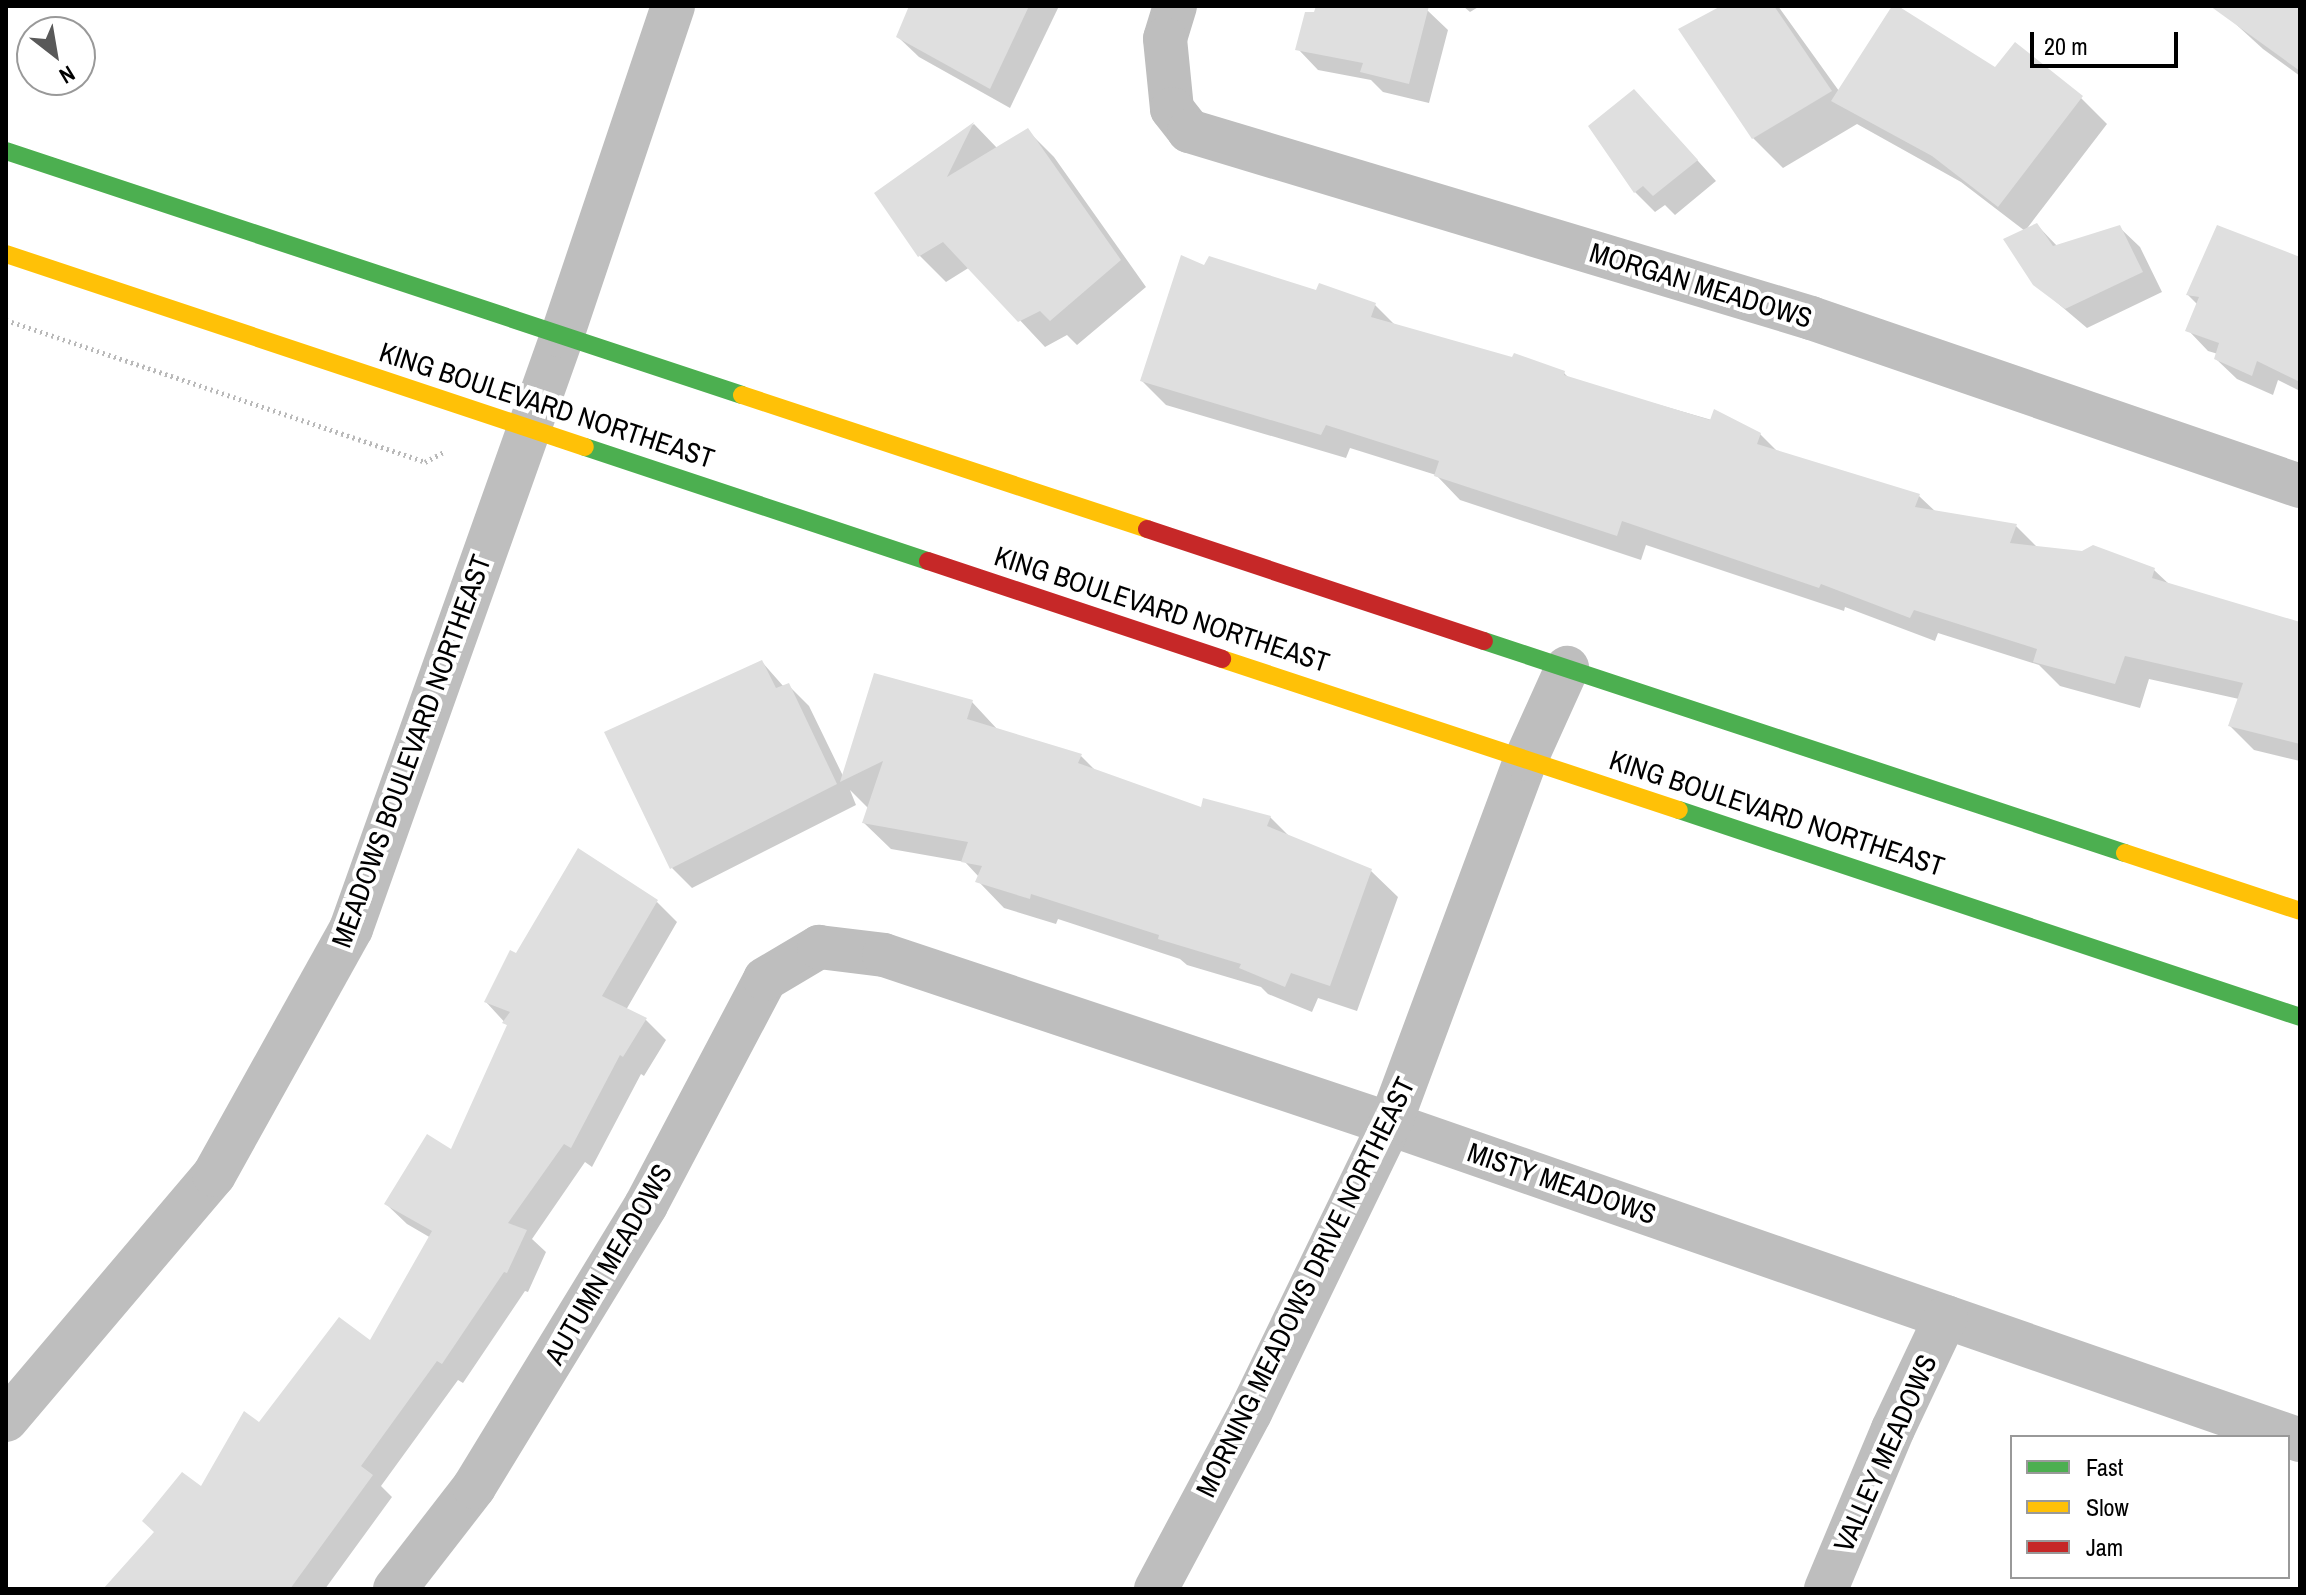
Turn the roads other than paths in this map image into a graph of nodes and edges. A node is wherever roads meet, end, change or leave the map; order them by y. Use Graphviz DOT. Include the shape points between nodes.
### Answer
graph roads {
  1 [pos="673,6"];
  2 [pos="1170,23"];
  3 [pos="6,151"];
  4 [pos="6,254"];
  5 [pos="562,336"];
  6 [pos="529,430"];
  7 [pos="2300,486"];
  8 [pos="1567,668"];
  9 [pos="1526,759"];
  10 [pos="2300,911"];
  11 [pos="819,947"];
  12 [pos="2300,1017"];
  13 [pos="1390,1124"];
  14 [pos="1946,1317"];
  15 [pos="6,1420"];
  16 [pos="2286,1435"];
  17 [pos="395,1589"];
  18 [pos="1156,1589"];
  19 [pos="1826,1589"];
  1 -- 5 [label="street, MEADOWS BOULEVARD NORTHEAST"];
  2 -- 7 [label="street, MORGAN MEADOWS" via="1172,109 1189,131 1811,318"];
  3 -- 5 [label="street"];
  4 -- 6 [label="street, KING BOULEVARD NORTHEAST"];
  5 -- 6 [label="street, MEADOWS BOULEVARD NORTHEAST"];
  5 -- 8 [label="street"];
  6 -- 9 [label="street, KING BOULEVARD NORTHEAST"];
  6 -- 15 [label="street, MEADOWS BOULEVARD NORTHEAST" via="351,929 214,1175"];
  8 -- 9 [label="street, MORNING MEADOWS DRIVE NORTHEAST"];
  8 -- 10 [label="street"];
  9 -- 12 [label="street, KING BOULEVARD NORTHEAST"];
  9 -- 13 [label="street, MORNING MEADOWS DRIVE NORTHEAST"];
  11 -- 13 [label="street, MISTY MEADOWS" via="884,955"];
  11 -- 17 [label="street, AUTUMN MEADOWS" via="765,979 646,1205 491,1461"];
  13 -- 14 [label="street, MISTY MEADOWS"];
  13 -- 18 [label="street, MORNING MEADOWS DRIVE NORTHEAST" via="1250,1413"];
  14 -- 16 [label="street, MISTY MEADOWS"];
  14 -- 19 [label="street, VALLEY MEADOWS"];
}
